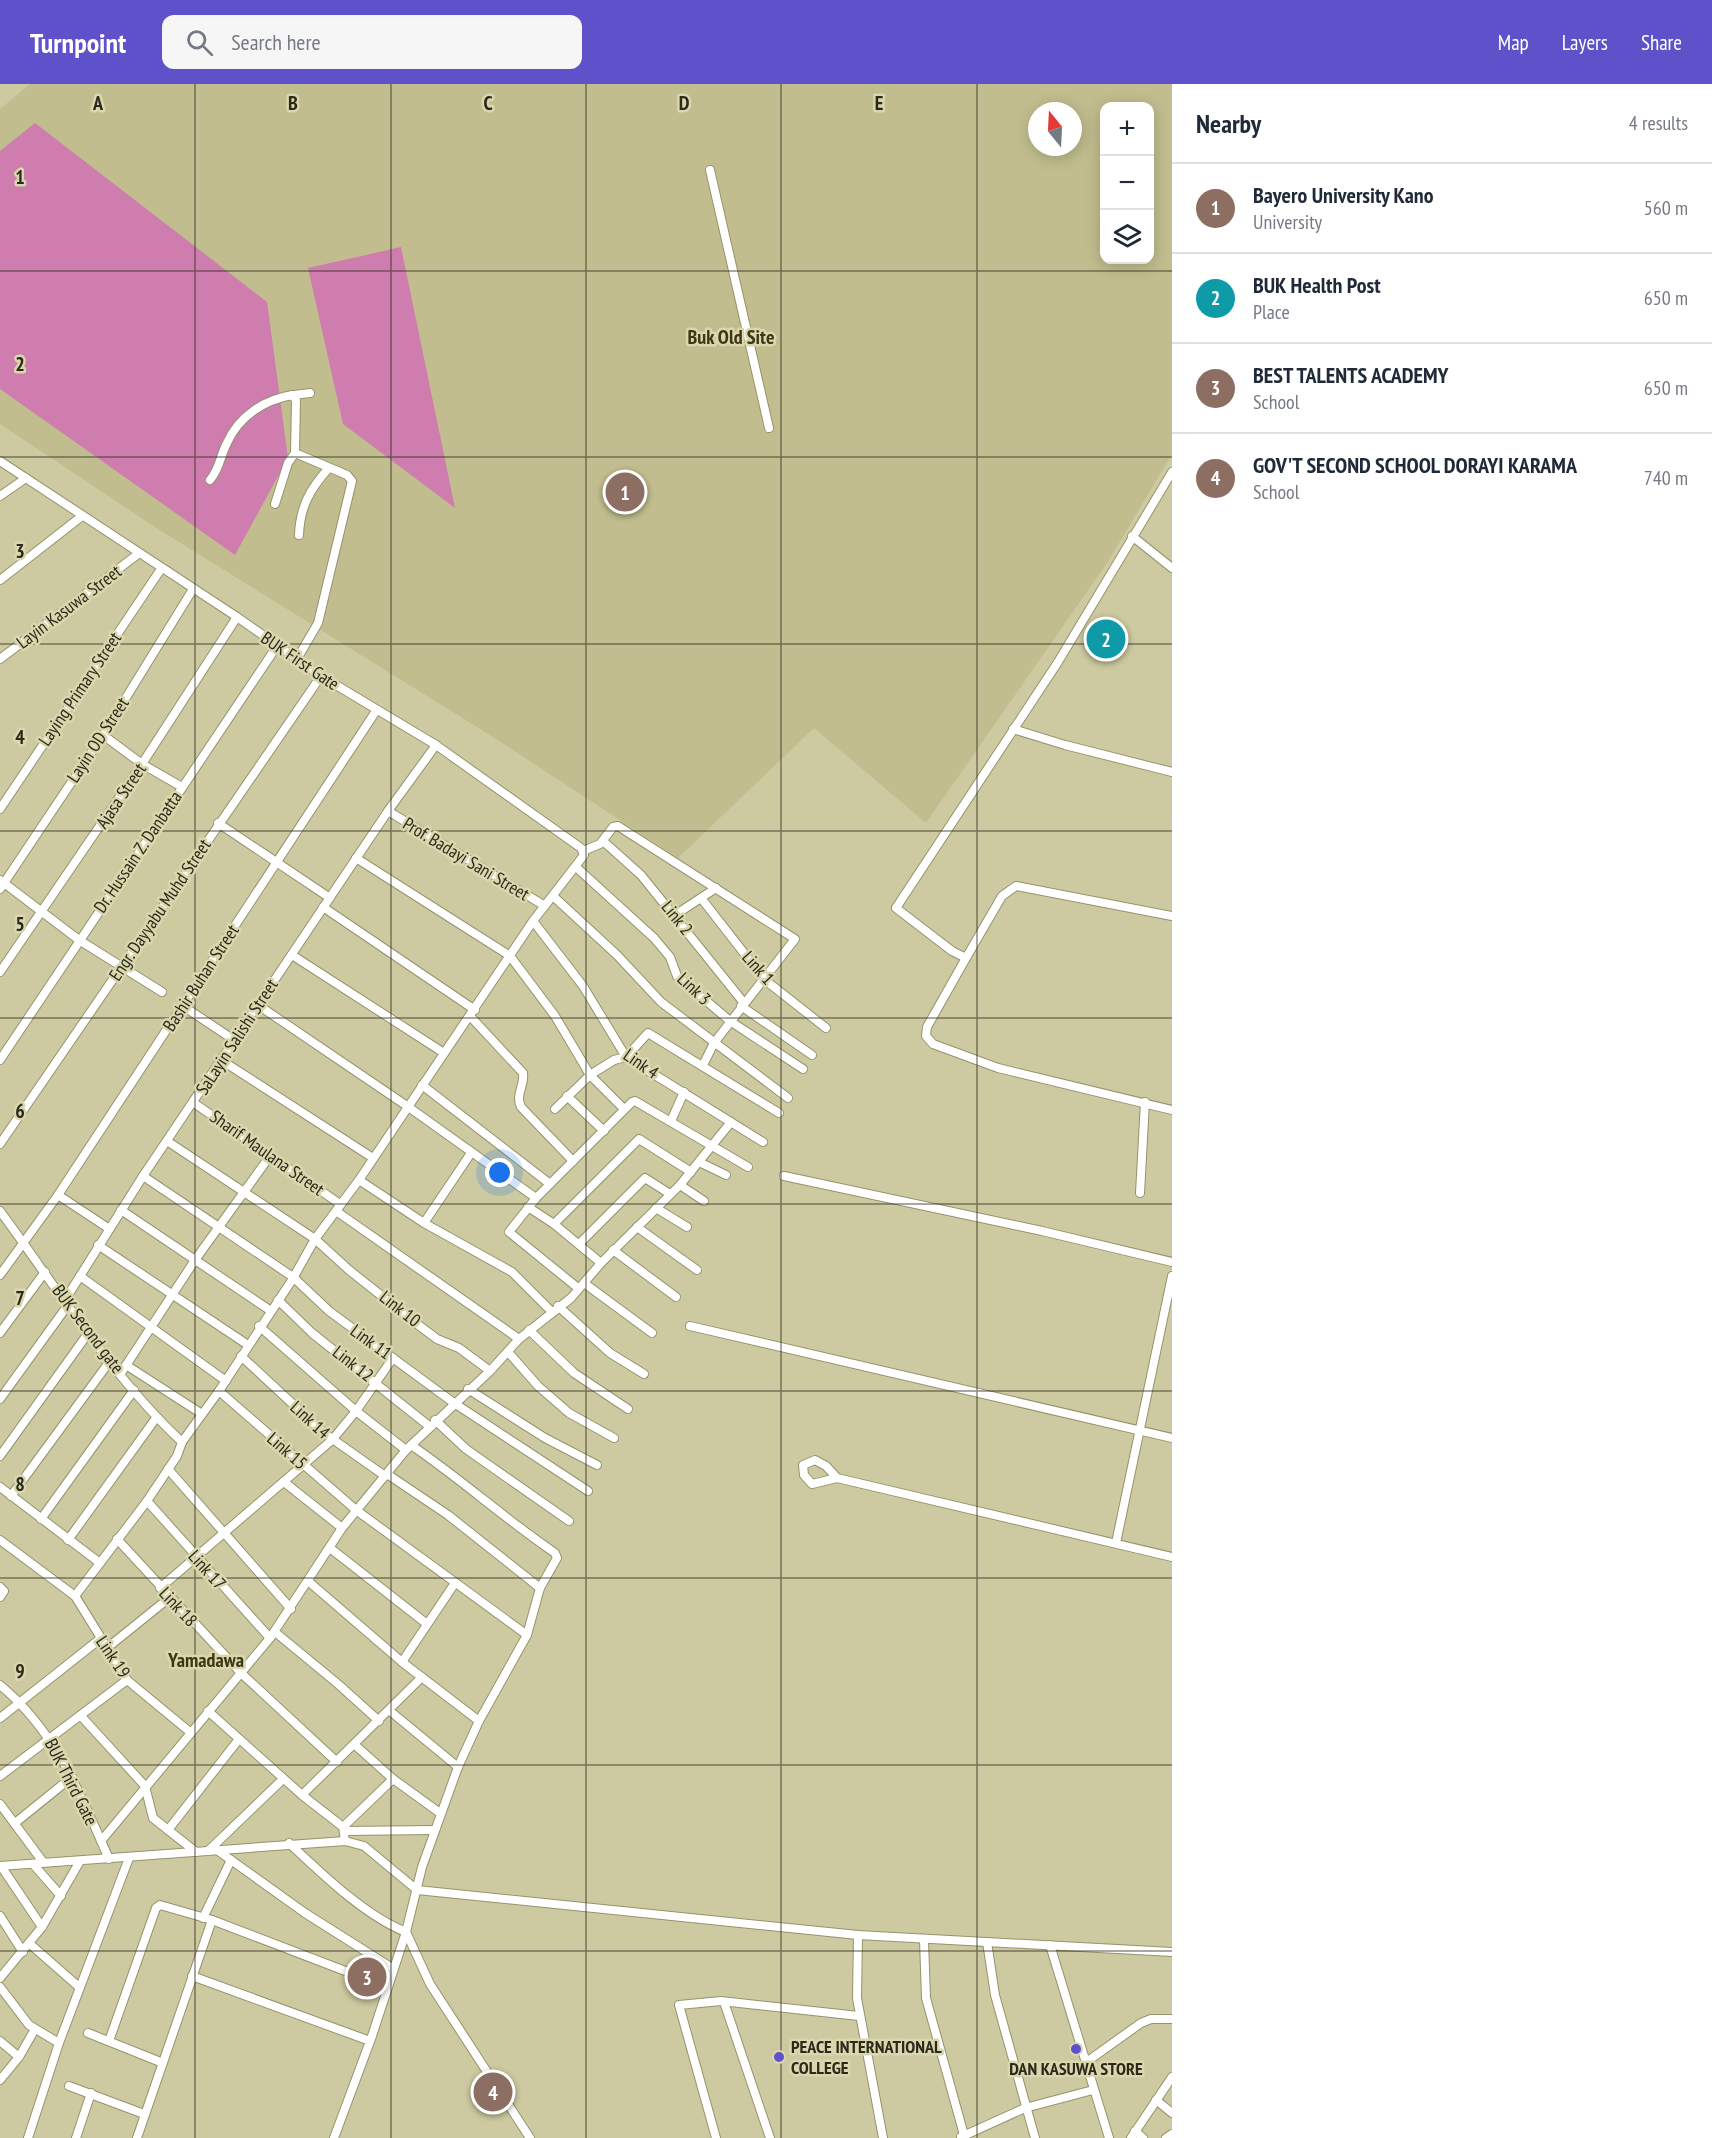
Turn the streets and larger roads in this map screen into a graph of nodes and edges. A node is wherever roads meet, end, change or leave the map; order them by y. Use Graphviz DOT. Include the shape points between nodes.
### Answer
graph roads {
  1 [pos="710,170"];
  2 [pos="310,393"];
  3 [pos="294,395"];
  4 [pos="769,428"];
  5 [pos="295,453"];
  6 [pos="0,461"];
  7 [pos="328,469"];
  8 [pos="1172,472"];
  9 [pos="26,478"];
  10 [pos="210,480"];
  11 [pos="0,496"];
  12 [pos="275,504"];
  13 [pos="82,516"];
  14 [pos="298,535"];
  15 [pos="1132,536"];
  16 [pos="138,554"];
  17 [pos="1172,568"];
  18 [pos="161,569"];
  19 [pos="0,579"];
  20 [pos="193,589"];
  21 [pos="237,617"];
  22 [pos="277,646"];
  23 [pos="297,658"];
  24 [pos="0,659"];
  25 [pos="321,676"];
  26 [pos="376,711"];
  27 [pos="1013,729"];
  28 [pos="103,735"];
  29 [pos="436,745"];
  30 [pos="142,764"];
  31 [pos="1172,772"];
  32 [pos="182,787"];
  33 [pos="0,809"];
  34 [pos="388,812"];
  35 [pos="218,823"];
  36 [pos="603,841"];
  37 [pos="583,851"];
  38 [pos="356,858"];
  39 [pos="278,862"];
  40 [pos="576,867"];
  41 [pos="1,884"];
  42 [pos="716,888"];
  43 [pos="553,896"];
  44 [pos="330,898"];
  45 [pos="701,898"];
  46 [pos="544,906"];
  47 [pos="323,907"];
  48 [pos="44,911"];
  49 [pos="675,915"];
  50 [pos="1172,916"];
  51 [pos="533,921"];
  52 [pos="80,940"];
  53 [pos="292,955"];
  54 [pos="510,956"];
  55 [pos="966,957"];
  56 [pos="122,966"];
  57 [pos="0,972"];
  58 [pos="765,980"];
  59 [pos="162,992"];
  60 [pos="743,1004"];
  61 [pos="258,1005"];
  62 [pos="183,1006"];
  63 [pos="472,1013"];
  64 [pos="730,1021"];
  65 [pos="826,1028"];
  66 [pos="234,1040"];
  67 [pos="714,1043"];
  68 [pos="444,1053"];
  69 [pos="812,1055"];
  70 [pos="626,1057"];
  71 [pos="0,1060"];
  72 [pos="221,1060"];
  73 [pos="703,1065"];
  74 [pos="803,1069"];
  75 [pos="590,1075"];
  76 [pos="422,1085"];
  77 [pos="684,1092"];
  78 [pos="567,1096"];
  79 [pos="788,1098"];
  80 [pos="1145,1102"];
  81 [pos="194,1103"];
  82 [pos="407,1106"];
  83 [pos="555,1109"];
  84 [pos="624,1109"];
  85 [pos="1172,1110"];
  86 [pos="779,1113"];
  87 [pos="671,1121"];
  88 [pos="731,1122"];
  89 [pos="604,1131"];
  90 [pos="167,1141"];
  91 [pos="763,1142"];
  92 [pos="0,1144"];
  93 [pos="713,1147"];
  94 [pos="471,1153"];
  95 [pos="270,1156"];
  96 [pos="373,1158"];
  97 [pos="573,1161"];
  98 [pos="699,1162"];
  99 [pos="748,1167"];
  100 [pos="691,1172"];
  101 [pos="726,1175"];
  102 [pos="142,1176"];
  103 [pos="783,1176"];
  104 [pos="359,1180"];
  105 [pos="550,1184"];
  106 [pos="680,1185"];
  107 [pos="243,1192"];
  108 [pos="1140,1193"];
  109 [pos="670,1194"];
  110 [pos="58,1196"];
  111 [pos="536,1198"];
  112 [pos="704,1201"];
  113 [pos="338,1207"];
  114 [pos="528,1207"];
  115 [pos="656,1208"];
  116 [pos="121,1210"];
  117 [pos="0,1211"];
  118 [pos="424,1223"];
  119 [pos="554,1224"];
  120 [pos="219,1226"];
  121 [pos="637,1227"];
  122 [pos="687,1227"];
  123 [pos="108,1228"];
  124 [pos="315,1239"];
  125 [pos="24,1244"];
  126 [pos="579,1244"];
  127 [pos="98,1245"];
  128 [pos="613,1250"];
  129 [pos="195,1260"];
  130 [pos="1172,1262"];
  131 [pos="601,1263"];
  132 [pos="697,1270"];
  133 [pos="45,1272"];
  134 [pos="0,1275"];
  135 [pos="80,1276"];
  136 [pos="1172,1276"];
  137 [pos="293,1277"];
  138 [pos="580,1286"];
  139 [pos="173,1296"];
  140 [pos="676,1297"];
  141 [pos="1169,1297"];
  142 [pos="278,1300"];
  143 [pos="66,1302"];
  144 [pos="555,1309"];
  145 [pos="271,1311"];
  146 [pos="260,1326"];
  147 [pos="690,1326"];
  148 [pos="150,1329"];
  149 [pos="528,1330"];
  150 [pos="89,1332"];
  151 [pos="0,1333"];
  152 [pos="651,1333"];
  153 [pos="519,1339"];
  154 [pos="248,1345"];
  155 [pos="508,1352"];
  156 [pos="241,1356"];
  157 [pos="393,1358"];
  158 [pos="110,1361"];
  159 [pos="124,1369"];
  160 [pos="490,1371"];
  161 [pos="644,1374"];
  162 [pos="226,1381"];
  163 [pos="376,1383"];
  164 [pos="468,1389"];
  165 [pos="134,1390"];
  166 [pos="219,1391"];
  167 [pos="0,1399"];
  168 [pos="454,1403"];
  169 [pos="628,1409"];
  170 [pos="356,1411"];
  171 [pos="202,1414"];
  172 [pos="156,1418"];
  173 [pos="432,1423"];
  174 [pos="1139,1430"];
  175 [pos="614,1438"];
  176 [pos="1172,1438"];
  177 [pos="332,1440"];
  178 [pos="182,1442"];
  179 [pos="408,1447"];
  180 [pos="0,1456"];
  181 [pos="597,1465"];
  182 [pos="303,1466"];
  183 [pos="168,1469"];
  184 [pos="386,1475"];
  185 [pos="837,1478"];
  186 [pos="284,1482"];
  187 [pos="0,1487"];
  188 [pos="588,1491"];
  189 [pos="11,1496"];
  190 [pos="147,1501"];
  191 [pos="356,1510"];
  192 [pos="41,1519"];
  193 [pos="569,1521"];
  194 [pos="342,1528"];
  195 [pos="224,1532"];
  196 [pos="117,1539"];
  197 [pos="0,1540"];
  198 [pos="68,1540"];
  199 [pos="1116,1543"];
  200 [pos="330,1548"];
  201 [pos="194,1556"];
  202 [pos="1172,1557"];
  203 [pos="100,1563"];
  204 [pos="308,1581"];
  205 [pos="455,1583"];
  206 [pos="0,1587"];
  207 [pos="160,1588"];
  208 [pos="540,1588"];
  209 [pos="75,1596"];
  210 [pos="0,1597"];
  211 [pos="169,1598"];
  212 [pos="291,1609"];
  213 [pos="427,1624"];
  214 [pos="272,1635"];
  215 [pos="527,1635"];
  216 [pos="100,1639"];
  217 [pos="107,1648"];
  218 [pos="402,1662"];
  219 [pos="241,1673"];
  220 [pos="422,1677"];
  221 [pos="127,1680"];
  222 [pos="0,1684"];
  223 [pos="20,1701"];
  224 [pos="208,1711"];
  225 [pos="390,1711"];
  226 [pos="81,1716"];
  227 [pos="0,1718"];
  228 [pos="379,1721"];
  229 [pos="479,1721"];
  230 [pos="190,1732"];
  231 [pos="49,1736"];
  232 [pos="238,1739"];
  233 [pos="355,1745"];
  234 [pos="338,1762"];
  235 [pos="458,1767"];
  236 [pos="0,1776"];
  237 [pos="72,1777"];
  238 [pos="283,1779"];
  239 [pos="393,1779"];
  240 [pos="144,1786"];
  241 [pos="302,1795"];
  242 [pos="0,1804"];
  243 [pos="440,1813"];
  244 [pos="15,1823"];
  245 [pos="168,1830"];
  246 [pos="434,1830"];
  247 [pos="344,1833"];
  248 [pos="101,1841"];
  249 [pos="289,1843"];
  250 [pos="212,1851"];
  251 [pos="196,1852"];
  252 [pos="129,1858"];
  253 [pos="109,1859"];
  254 [pos="231,1860"];
  255 [pos="80,1861"];
  256 [pos="43,1862"];
  257 [pos="33,1864"];
  258 [pos="0,1866"];
  259 [pos="417,1890"];
  260 [pos="61,1896"];
  261 [pos="0,1916"];
  262 [pos="207,1919"];
  263 [pos="42,1927"];
  264 [pos="406,1932"];
  265 [pos="858,1935"];
  266 [pos="924,1940"];
  267 [pos="987,1942"];
  268 [pos="30,1944"];
  269 [pos="1050,1945"];
  270 [pos="23,1952"];
  271 [pos="1172,1952"];
  272 [pos="392,1968"];
  273 [pos="192,1976"];
  274 [pos="0,1978"];
  275 [pos="79,1987"];
  276 [pos="387,1987"];
  277 [pos="1,1990"];
  278 [pos="724,2002"];
  279 [pos="860,2016"];
  280 [pos="1172,2019"];
  281 [pos="35,2029"];
  282 [pos="88,2033"];
  283 [pos="108,2041"];
  284 [pos="370,2041"];
  285 [pos="58,2043"];
  286 [pos="1,2046"];
  287 [pos="19,2057"];
  288 [pos="163,2063"];
  289 [pos="1085,2063"];
  290 [pos="1172,2078"];
  291 [pos="0,2080"];
  292 [pos="69,2086"];
  293 [pos="1093,2090"];
  294 [pos="91,2093"];
  295 [pos="1156,2100"];
  296 [pos="1025,2108"];
  297 [pos="1172,2113"];
  298 [pos="144,2114"];
  299 [pos="1172,2134"];
  300 [pos="1133,2135"];
  301 [pos="962,2137"];
  302 [pos="28,2138"];
  303 [pos="76,2138"];
  304 [pos="137,2138"];
  305 [pos="334,2138"];
  306 [pos="530,2138"];
  307 [pos="716,2138"];
  308 [pos="770,2138"];
  309 [pos="884,2138"];
  310 [pos="1035,2138"];
  311 [pos="1109,2138"];
  312 [pos="1143,2138"];
  313 [pos="1166,2138"];
  1 -- 4 [label="street"];
  2 -- 3 [label="street"];
  3 -- 5 [label="street"];
  3 -- 10 [label="street" via="269,401 246,416 230,436"];
  5 -- 7 [label="street"];
  5 -- 12 [label="street"];
  6 -- 9 [label="street, BUK First Gate"];
  7 -- 14 [label="street" via="305,500"];
  7 -- 23 [label="street" via="347,475 352,487 318,623"];
  8 -- 15 [label="street"];
  9 -- 11 [label="street"];
  9 -- 13 [label="street, BUK First Gate"];
  13 -- 16 [label="street, BUK First Gate"];
  13 -- 19 [label="street"];
  15 -- 17 [label="street"];
  15 -- 27 [label="street" via="1058,662"];
  16 -- 18 [label="street, BUK First Gate"];
  16 -- 24 [label="street, Layin Kasuwa Street"];
  18 -- 20 [label="street, BUK First Gate"];
  18 -- 33 [label="street, Laying Primary Street"];
  20 -- 21 [label="street, BUK First Gate"];
  20 -- 28 [label="street, Layin OD Street"];
  21 -- 22 [label="street, BUK First Gate"];
  21 -- 30 [label="street, Ajasa Street"];
  22 -- 23 [label="street, BUK First Gate"];
  22 -- 32 [label="street, Dr. Hussain Z. Danbatta"];
  23 -- 25 [label="street, BUK First Gate"];
  25 -- 26 [label="street, BUK First Gate"];
  25 -- 35 [label="street, Engr. Dayyabu Muhd Street"];
  26 -- 29 [label="street, BUK First Gate"];
  26 -- 39 [label="street, Bashir Buhan Street"];
  27 -- 31 [label="street"];
  27 -- 55 [label="street" via="896,908 952,951"];
  28 -- 30 [label="street"];
  28 -- 41 [label="street, Layin OD Street"];
  29 -- 34 [label="street, SaLayin Salishi Street"];
  29 -- 37 [label="street, BUK First Gate"];
  30 -- 32 [label="street"];
  30 -- 48 [label="street, Ajasa Street"];
  32 -- 52 [label="street, Dr. Hussain Z. Danbatta"];
  34 -- 38 [label="street, SaLayin Salishi Street"];
  34 -- 46 [label="street, Prof. Badayi Sani Street"];
  35 -- 39 [label="street"];
  35 -- 56 [label="street, Engr. Dayyabu Muhd Street"];
  36 -- 37 [label="street"];
  36 -- 42 [label="street" via="618,826"];
  36 -- 49 [label="street, Link 2" via="641,875"];
  37 -- 40 [label="street"];
  38 -- 44 [label="street, SaLayin Salishi Street"];
  38 -- 54 [label="street"];
  39 -- 44 [label="street"];
  39 -- 62 [label="street, Bashir Buhan Street"];
  40 -- 43 [label="street"];
  40 -- 64 [label="street, Link 3" via="654,938 670,957 677,976"];
  41 -- 48 [label="street"];
  42 -- 45 [label="street"];
  42 -- 58 [label="street" via="796,940"];
  43 -- 46 [label="street"];
  43 -- 67 [label="street" via="661,1002"];
  44 -- 47 [label="street, SaLayin Salishi Street"];
  45 -- 49 [label="street"];
  45 -- 58 [label="street, Link 1"];
  46 -- 51 [label="street"];
  47 -- 53 [label="street, SaLayin Salishi Street"];
  47 -- 63 [label="street"];
  48 -- 52 [label="street"];
  48 -- 57 [label="street, Ajasa Street"];
  49 -- 60 [label="street, Link 2"];
  50 -- 55 [label="street" via="1016,886 1002,896"];
  51 -- 54 [label="street"];
  51 -- 70 [label="street, Link 4" via="583,987"];
  52 -- 56 [label="street"];
  52 -- 71 [label="street, Dr. Hussain Z. Danbatta"];
  53 -- 61 [label="street, SaLayin Salishi Street"];
  53 -- 68 [label="street"];
  54 -- 63 [label="street"];
  54 -- 75 [label="street" via="555,1016"];
  55 -- 80 [label="street" via="927,1027 926,1036 933,1044 998,1068"];
  56 -- 59 [label="street"];
  56 -- 92 [label="street, Engr. Dayyabu Muhd Street"];
  58 -- 60 [label="street"];
  58 -- 65 [label="street, Link 1"];
  60 -- 64 [label="street"];
  60 -- 69 [label="street, Link 2"];
  61 -- 66 [label="street, SaLayin Salishi Street"];
  61 -- 82 [label="street"];
  62 -- 66 [label="street"];
  62 -- 110 [label="street, Bashir Buhan Street"];
  63 -- 68 [label="street"];
  63 -- 97 [label="street" via="523,1073 517,1096 521,1107"];
  64 -- 67 [label="street"];
  64 -- 74 [label="street, Link 3"];
  66 -- 72 [label="street, SaLayin Salishi Street"];
  67 -- 73 [label="street"];
  67 -- 79 [label="street"];
  68 -- 76 [label="street"];
  70 -- 73 [label="street" via="648,1033"];
  70 -- 75 [label="street"];
  70 -- 77 [label="street, Link 4"];
  72 -- 81 [label="street, SaLayin Salishi Street"];
  72 -- 96 [label="street"];
  73 -- 86 [label="street"];
  75 -- 78 [label="street"];
  75 -- 84 [label="street"];
  76 -- 82 [label="street"];
  76 -- 105 [label="street"];
  77 -- 87 [label="street"];
  77 -- 88 [label="street, Link 4"];
  78 -- 83 [label="street"];
  78 -- 89 [label="street"];
  80 -- 85 [label="street"];
  80 -- 108 [label="street"];
  81 -- 90 [label="street, SaLayin Salishi Street"];
  81 -- 95 [label="street, Sharif Maulana Street"];
  82 -- 94 [label="street"];
  82 -- 96 [label="street"];
  82 -- 111 [label="street"];
  84 -- 87 [label="street" via="635,1101"];
  84 -- 89 [label="street"];
  87 -- 93 [label="street"];
  88 -- 91 [label="street, Link 4"];
  88 -- 93 [label="street"];
  89 -- 97 [label="street"];
  90 -- 102 [label="street, SaLayin Salishi Street"];
  90 -- 107 [label="street, Link 10"];
  93 -- 98 [label="street"];
  93 -- 99 [label="street"];
  94 -- 111 [label="street"];
  94 -- 118 [label="street"];
  95 -- 107 [label="street"];
  95 -- 113 [label="street, Sharif Maulana Street"];
  96 -- 104 [label="street"];
  97 -- 105 [label="street"];
  98 -- 100 [label="street"];
  98 -- 101 [label="street"];
  100 -- 106 [label="street"];
  100 -- 119 [label="street" via="639,1139"];
  102 -- 116 [label="street, SaLayin Salishi Street"];
  102 -- 120 [label="street, Link 11"];
  103 -- 130 [label="street"];
  104 -- 113 [label="street"];
  104 -- 118 [label="street"];
  105 -- 111 [label="street"];
  106 -- 109 [label="street"];
  106 -- 112 [label="street"];
  107 -- 120 [label="street"];
  107 -- 124 [label="street, Link 10"];
  109 -- 115 [label="street"];
  109 -- 126 [label="street" via="645,1178"];
  110 -- 123 [label="street"];
  110 -- 125 [label="street, Bashir Buhan Street"];
  111 -- 114 [label="street"];
  113 -- 124 [label="street"];
  113 -- 153 [label="street, Sharif Maulana Street"];
  114 -- 119 [label="street"];
  114 -- 138 [label="street" via="509,1233"];
  115 -- 121 [label="street"];
  115 -- 122 [label="street"];
  116 -- 123 [label="street, SaLayin Salishi Street"];
  116 -- 129 [label="street"];
  117 -- 125 [label="street, BUK Second gate"];
  118 -- 144 [label="street" via="512,1272"];
  119 -- 126 [label="street"];
  120 -- 129 [label="street"];
  120 -- 137 [label="street, Link 11"];
  121 -- 128 [label="street"];
  121 -- 132 [label="street"];
  123 -- 127 [label="street, SaLayin Salishi Street"];
  124 -- 137 [label="street"];
  124 -- 160 [label="street, Link 10" via="422,1327"];
  125 -- 133 [label="street, BUK Second gate"];
  125 -- 134 [label="street, Bashir Buhan Street"];
  126 -- 131 [label="street"];
  127 -- 135 [label="street, SaLayin Salishi Street"];
  127 -- 139 [label="street"];
  128 -- 131 [label="street"];
  128 -- 140 [label="street"];
  129 -- 139 [label="street"];
  129 -- 145 [label="street"];
  131 -- 138 [label="street"];
  133 -- 143 [label="street, BUK Second gate"];
  133 -- 151 [label="street"];
  135 -- 143 [label="street, SaLayin Salishi Street"];
  135 -- 148 [label="street"];
  136 -- 141 [label="street"];
  137 -- 142 [label="street"];
  137 -- 157 [label="street, Link 11" via="329,1311"];
  138 -- 144 [label="street"];
  138 -- 152 [label="street"];
  139 -- 148 [label="street"];
  139 -- 154 [label="street"];
  141 -- 174 [label="street"];
  142 -- 145 [label="street"];
  142 -- 163 [label="street, Link 12" via="312,1333"];
  143 -- 150 [label="street, BUK Second gate"];
  143 -- 167 [label="street, SaLayin Salishi Street"];
  144 -- 149 [label="street"];
  144 -- 161 [label="street" via="610,1353"];
  145 -- 146 [label="street"];
  146 -- 154 [label="street"];
  146 -- 170 [label="street"];
  147 -- 174 [label="street"];
  148 -- 159 [label="street"];
  148 -- 162 [label="street"];
  149 -- 153 [label="street"];
  149 -- 169 [label="street" via="574,1372"];
  150 -- 158 [label="street, BUK Second gate"];
  150 -- 180 [label="street"];
  153 -- 155 [label="street"];
  154 -- 156 [label="street"];
  155 -- 160 [label="street"];
  155 -- 175 [label="street" via="569,1413"];
  156 -- 162 [label="street"];
  156 -- 177 [label="street, Link 14"];
  157 -- 163 [label="street"];
  157 -- 168 [label="street, Link 11"];
  158 -- 159 [label="street, BUK Second gate"];
  158 -- 189 [label="street"];
  159 -- 165 [label="street, BUK Second gate"];
  159 -- 171 [label="street"];
  160 -- 164 [label="street"];
  162 -- 166 [label="street"];
  163 -- 170 [label="street"];
  163 -- 173 [label="street, Link 12"];
  164 -- 168 [label="street"];
  164 -- 181 [label="street" via="545,1438"];
  165 -- 172 [label="street, BUK Second gate"];
  165 -- 192 [label="street"];
  166 -- 171 [label="street"];
  166 -- 182 [label="street, Link 15"];
  168 -- 173 [label="street"];
  168 -- 188 [label="street, Link 11"];
  170 -- 177 [label="street"];
  170 -- 179 [label="street"];
  171 -- 178 [label="street"];
  172 -- 178 [label="street, BUK Second gate"];
  172 -- 198 [label="street"];
  173 -- 179 [label="street"];
  173 -- 193 [label="street, Link 12"];
  174 -- 176 [label="street"];
  174 -- 199 [label="street"];
  177 -- 182 [label="street"];
  177 -- 184 [label="street, Link 14"];
  178 -- 183 [label="street"];
  179 -- 184 [label="street"];
  179 -- 208 [label="street" via="454,1474 490,1506 555,1553 557,1558"];
  182 -- 186 [label="street"];
  182 -- 191 [label="street, Link 15"];
  183 -- 190 [label="street"];
  183 -- 195 [label="street"];
  184 -- 191 [label="street"];
  184 -- 208 [label="street, Link 14" via="448,1515"];
  185 -- 199 [label="street"];
  186 -- 194 [label="street"];
  186 -- 195 [label="street"];
  187 -- 189 [label="street"];
  189 -- 192 [label="street"];
  190 -- 196 [label="street"];
  190 -- 201 [label="street, Link 17"];
  191 -- 194 [label="street"];
  191 -- 205 [label="street, Link 15"];
  192 -- 198 [label="street"];
  194 -- 200 [label="street"];
  195 -- 201 [label="street"];
  195 -- 212 [label="street"];
  196 -- 203 [label="street"];
  196 -- 207 [label="street, Link 18"];
  197 -- 209 [label="street"];
  198 -- 203 [label="street"];
  199 -- 202 [label="street"];
  200 -- 204 [label="street"];
  200 -- 213 [label="street"];
  201 -- 207 [label="street"];
  201 -- 214 [label="street, Link 17"];
  203 -- 209 [label="street"];
  204 -- 212 [label="street"];
  204 -- 218 [label="street"];
  205 -- 213 [label="street"];
  205 -- 215 [label="street, Link 15"];
  206 -- 210 [label="street" via="4,1591"];
  207 -- 211 [label="street, Link 18"];
  208 -- 215 [label="street"];
  209 -- 216 [label="street, Link 19"];
  211 -- 217 [label="street"];
  211 -- 219 [label="street, Link 18"];
  212 -- 214 [label="street"];
  213 -- 218 [label="street"];
  214 -- 219 [label="street"];
  214 -- 228 [label="street, Link 17" via="338,1684"];
  215 -- 229 [label="street"];
  216 -- 217 [label="street, Link 19"];
  216 -- 223 [label="street"];
  217 -- 221 [label="street, Link 19"];
  218 -- 220 [label="street"];
  219 -- 224 [label="street"];
  219 -- 234 [label="street, Link 18"];
  220 -- 225 [label="street"];
  220 -- 229 [label="street"];
  221 -- 226 [label="street"];
  221 -- 230 [label="street, Link 19"];
  222 -- 223 [label="street, BUK Third Gate"];
  223 -- 227 [label="street"];
  223 -- 231 [label="street, BUK Third Gate"];
  224 -- 230 [label="street"];
  224 -- 232 [label="street"];
  225 -- 228 [label="street"];
  225 -- 235 [label="street"];
  226 -- 231 [label="street"];
  226 -- 240 [label="street"];
  228 -- 233 [label="street"];
  229 -- 235 [label="street"];
  230 -- 240 [label="street"];
  231 -- 236 [label="street"];
  231 -- 237 [label="street, BUK Third Gate"];
  232 -- 238 [label="street"];
  232 -- 245 [label="street"];
  233 -- 234 [label="street"];
  233 -- 239 [label="street"];
  234 -- 241 [label="street"];
  235 -- 243 [label="street"];
  237 -- 244 [label="street"];
  237 -- 248 [label="street, BUK Third Gate"];
  238 -- 241 [label="street"];
  238 -- 250 [label="street"];
  239 -- 243 [label="street"];
  239 -- 247 [label="street"];
  240 -- 245 [label="street" via="153,1818"];
  240 -- 248 [label="street"];
  241 -- 247 [label="street"];
  242 -- 244 [label="street"];
  243 -- 246 [label="street"];
  244 -- 256 [label="street"];
  245 -- 251 [label="street"];
  246 -- 247 [label="street"];
  246 -- 259 [label="street"];
  247 -- 249 [label="street"];
  247 -- 259 [label="street"];
  248 -- 253 [label="street, BUK Third Gate"];
  249 -- 250 [label="street"];
  249 -- 264 [label="street" via="345,1892"];
  250 -- 251 [label="street"];
  250 -- 254 [label="street"];
  251 -- 252 [label="street"];
  252 -- 253 [label="street"];
  252 -- 275 [label="street"];
  253 -- 255 [label="street"];
  254 -- 262 [label="street"];
  254 -- 272 [label="street"];
  255 -- 256 [label="street"];
  255 -- 260 [label="street"];
  256 -- 257 [label="street"];
  257 -- 258 [label="street"];
  257 -- 260 [label="street"];
  258 -- 263 [label="street"];
  259 -- 264 [label="street"];
  259 -- 265 [label="street"];
  260 -- 263 [label="street"];
  261 -- 270 [label="street"];
  262 -- 273 [label="street"];
  262 -- 276 [label="street"];
  262 -- 283 [label="street" via="158,1906"];
  263 -- 268 [label="street"];
  264 -- 272 [label="street"];
  264 -- 306 [label="street" via="430,1984"];
  265 -- 266 [label="street"];
  265 -- 279 [label="street"];
  266 -- 267 [label="street"];
  266 -- 301 [label="street" via="926,1998"];
  267 -- 269 [label="street"];
  267 -- 296 [label="street" via="995,1995"];
  268 -- 270 [label="street"];
  268 -- 275 [label="street"];
  269 -- 271 [label="street"];
  269 -- 289 [label="street"];
  270 -- 274 [label="street"];
  272 -- 276 [label="street"];
  273 -- 284 [label="street"];
  273 -- 288 [label="street"];
  275 -- 285 [label="street"];
  276 -- 284 [label="street"];
  277 -- 281 [label="street"];
  278 -- 279 [label="street"];
  278 -- 307 [label="street" via="678,2007"];
  278 -- 308 [label="street"];
  279 -- 309 [label="street"];
  280 -- 289 [label="street" via="1141,2023"];
  281 -- 285 [label="street"];
  281 -- 287 [label="street"];
  282 -- 283 [label="street"];
  283 -- 288 [label="street"];
  284 -- 305 [label="street"];
  285 -- 302 [label="street"];
  286 -- 287 [label="street"];
  287 -- 291 [label="street"];
  288 -- 298 [label="street"];
  289 -- 293 [label="street"];
  290 -- 295 [label="street"];
  292 -- 294 [label="street"];
  293 -- 296 [label="street"];
  293 -- 311 [label="street"];
  294 -- 298 [label="street"];
  294 -- 303 [label="street"];
  295 -- 297 [label="street"];
  295 -- 300 [label="street"];
  296 -- 301 [label="street"];
  296 -- 310 [label="street"];
  298 -- 304 [label="street"];
  299 -- 313 [label="street"];
  300 -- 312 [label="street"];
}
